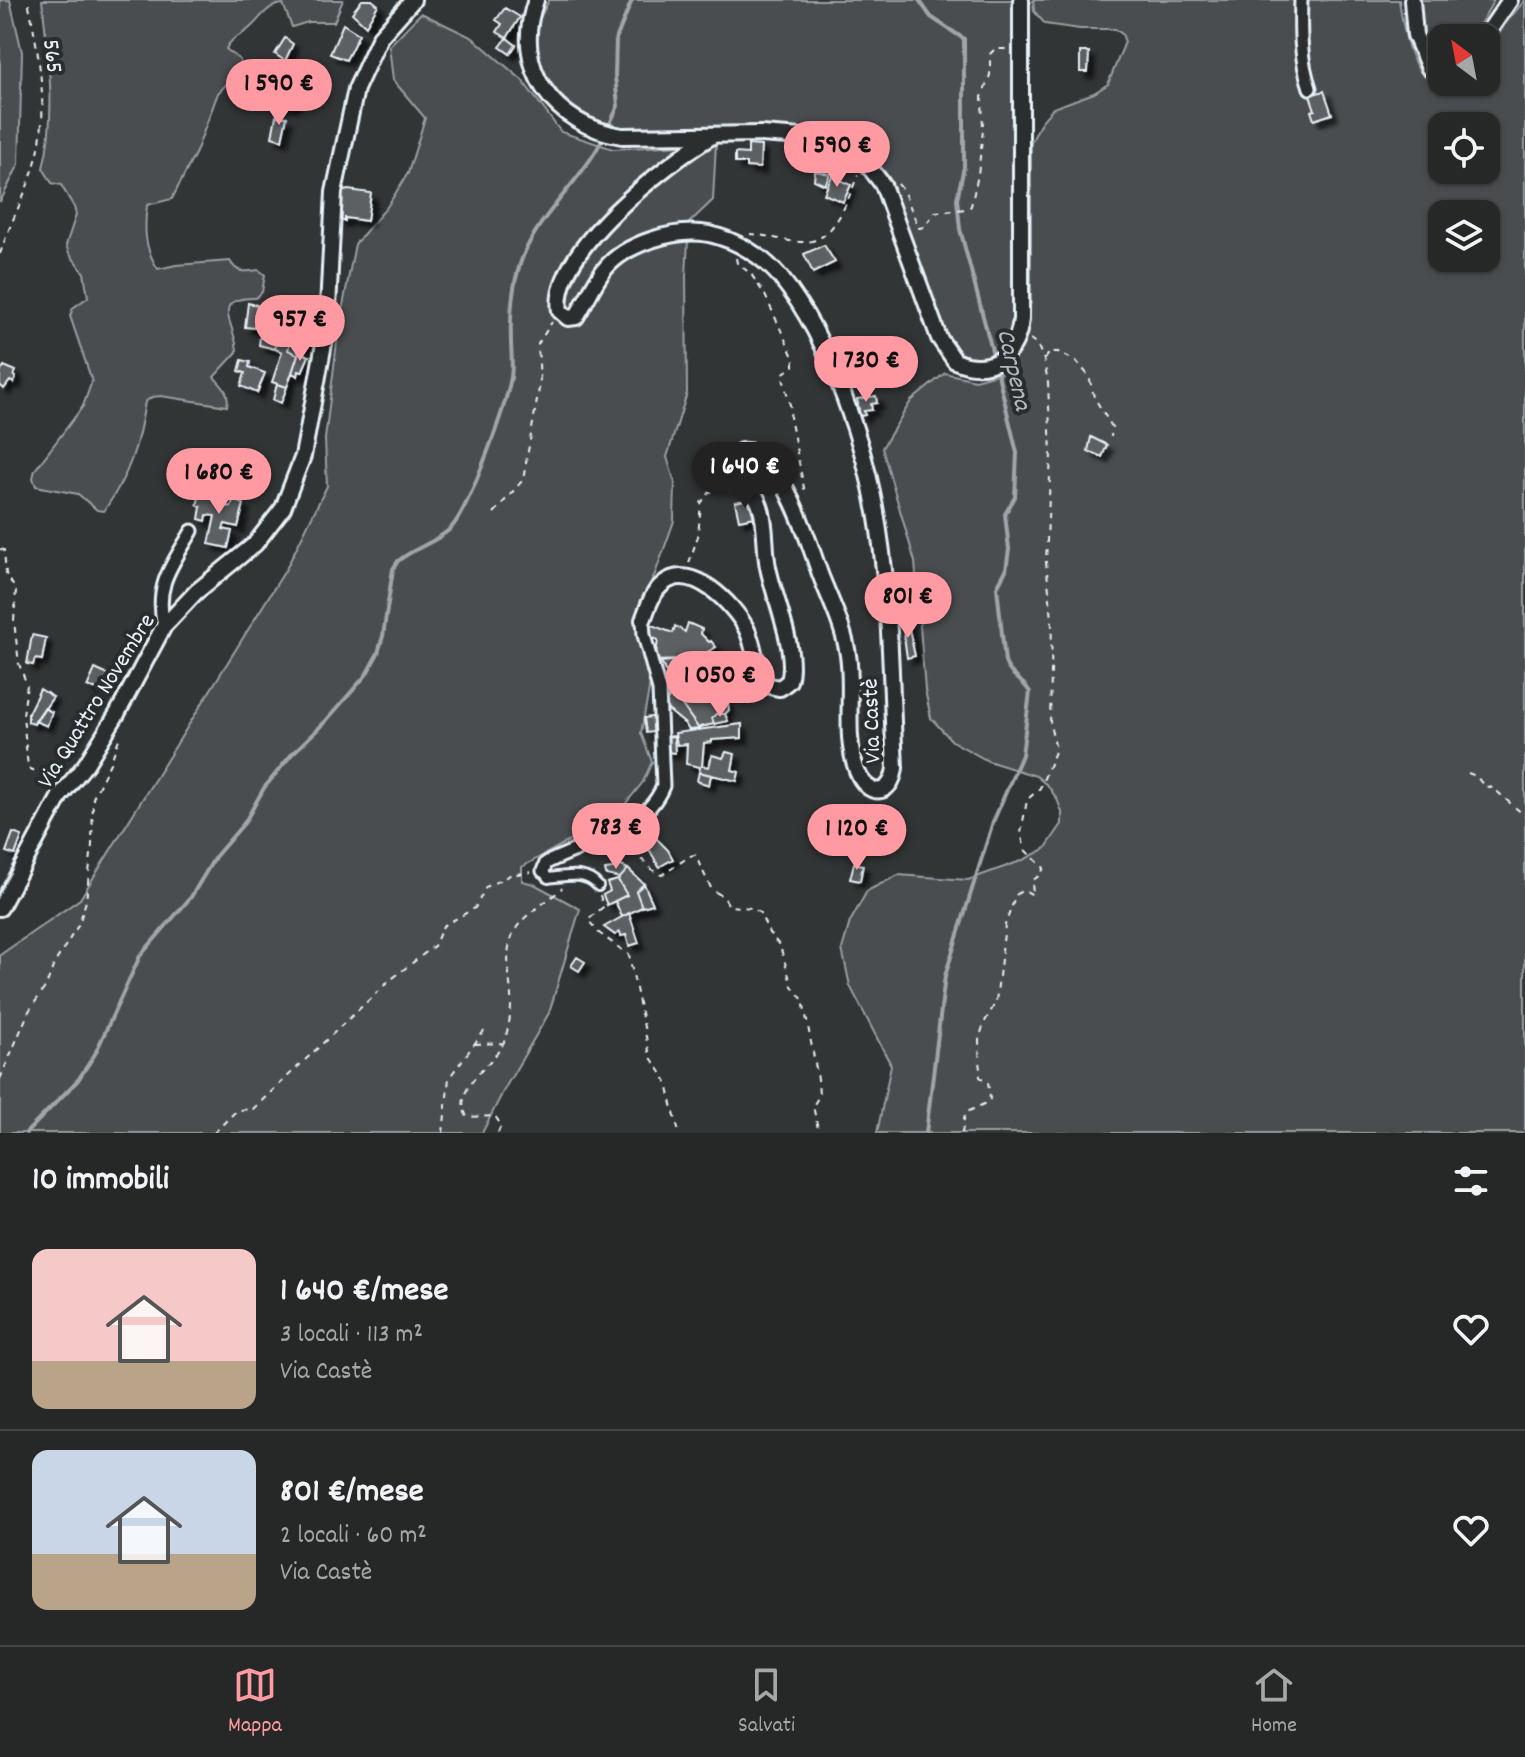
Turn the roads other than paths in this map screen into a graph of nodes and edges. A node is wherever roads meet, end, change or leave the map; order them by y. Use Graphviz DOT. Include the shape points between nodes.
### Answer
graph roads {
  1 [pos="413,0"];
  2 [pos="536,0"];
  3 [pos="1021,0"];
  4 [pos="1301,0"];
  5 [pos="1412,0"];
  6 [pos="1510,0"];
  7 [pos="1494,24"];
  8 [pos="1428,66"];
  9 [pos="1310,88"];
  10 [pos="712,136"];
  11 [pos="192,531"];
  12 [pos="643,620"];
  13 [pos="164,626"];
  14 [pos="543,871"];
  15 [pos="598,886"];
  16 [pos="0,908"];
  1 -- 13 [label="street, Via Quattro Novembre" via="380,37 356,89 334,192 327,327 295,481 283,508 255,544"];
  2 -- 10 [label="street" via="528,35 533,72 554,102 585,126 622,136"];
  3 -- 10 [label="street" via="1023,302 1012,347 992,364 955,361 939,338 883,185 867,164 851,151 815,138"];
  4 -- 9 [label="street" via="1301,47"];
  5 -- 8 [label="street" via="1419,49"];
  6 -- 7 [label="street"];
  10 -- 12 [label="street, Via Castè" via="648,181 594,234 565,282 560,311 564,317 576,317 614,258 684,233 730,240 780,276 814,333 866,468 879,531 894,754 889,785 881,790 867,787 855,766 845,637 797,511 770,466 755,453 745,449 736,464 763,514 768,567 792,672 787,685 773,688 765,682 753,642 729,603 684,576 662,584"];
  11 -- 13 [label="street" via="167,571 160,600"];
  12 -- 14 [label="street" via="659,690 663,786 639,818 546,863"];
  13 -- 16 [label="street, Via Quattro Novembre" via="117,714 60,796"];
  14 -- 15 [label="street" via="548,878 592,878"];
}
